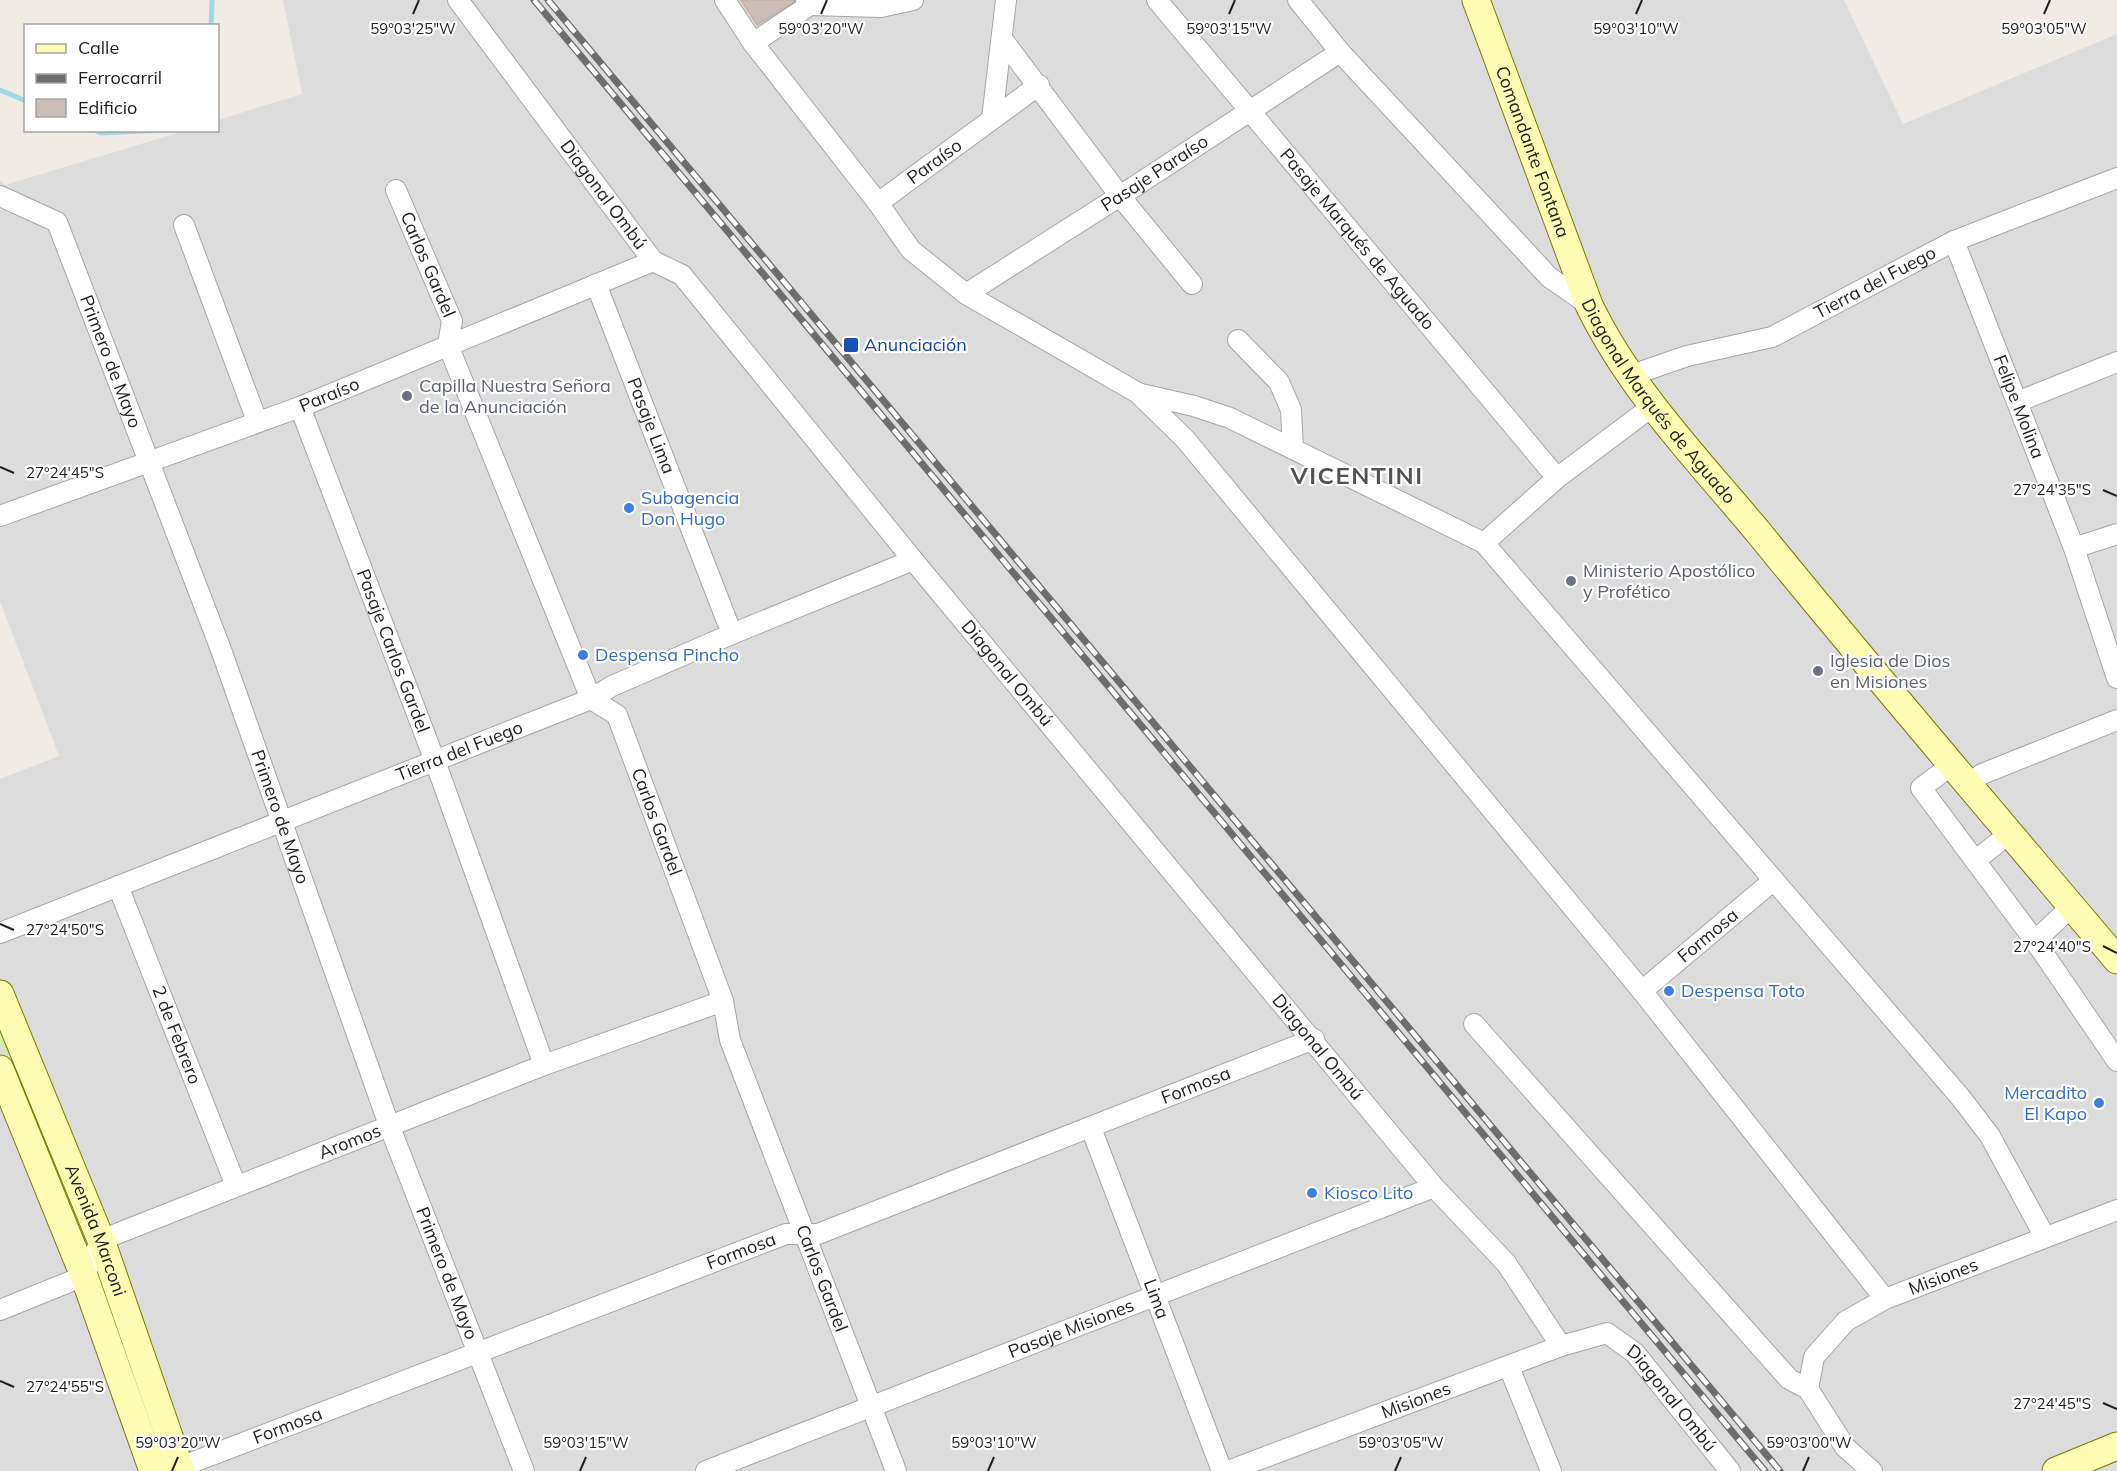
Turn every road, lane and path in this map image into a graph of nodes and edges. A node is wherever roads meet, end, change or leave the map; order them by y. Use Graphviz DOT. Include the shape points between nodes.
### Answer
graph roads {
  1 [pos="458,0"];
  2 [pos="725,0"];
  3 [pos="914,0"];
  4 [pos="1006,0"];
  5 [pos="1157,0"];
  6 [pos="1298,0"];
  7 [pos="1476,0"];
  8 [pos="808,3"];
  9 [pos="1003,39"];
  10 [pos="753,43"];
  11 [pos="1340,52"];
  12 [pos="1039,84"];
  13 [pos="1249,111"];
  14 [pos="992,119"];
  15 [pos="2117,178"];
  16 [pos="396,190"];
  17 [pos="0,196"];
  18 [pos="1120,196"];
  19 [pos="878,203"];
  20 [pos="184,225"];
  21 [pos="1954,241"];
  22 [pos="653,261"];
  23 [pos="596,284"];
  24 [pos="1192,284"];
  25 [pos="966,294"];
  26 [pos="1589,305"];
  27 [pos="1238,340"];
  28 [pos="448,345"];
  29 [pos="2117,362"];
  30 [pos="1632,375"];
  31 [pos="1138,393"];
  32 [pos="2017,402"];
  33 [pos="1654,405"];
  34 [pos="300,407"];
  35 [pos="258,421"];
  36 [pos="1293,448"];
  37 [pos="148,460"];
  38 [pos="1557,478"];
  39 [pos="0,516"];
  40 [pos="2117,534"];
  41 [pos="1484,543"];
  42 [pos="2074,548"];
  43 [pos="914,560"];
  44 [pos="732,634"];
  45 [pos="2117,678"];
  46 [pos="591,699"];
  47 [pos="2117,720"];
  48 [pos="435,761"];
  49 [pos="1961,773"];
  50 [pos="281,820"];
  51 [pos="2010,833"];
  52 [pos="1976,860"];
  53 [pos="1774,880"];
  54 [pos="118,886"];
  55 [pos="2072,906"];
  56 [pos="0,933"];
  57 [pos="2035,941"];
  58 [pos="2117,960"];
  59 [pos="1642,991"];
  60 [pos="0,994"];
  61 [pos="723,1001"];
  62 [pos="1474,1024"];
  63 [pos="1314,1039"];
  64 [pos="2117,1061"];
  65 [pos="544,1065"];
  66 [pos="0,1069"];
  67 [pos="389,1125"];
  68 [pos="1091,1128"];
  69 [pos="236,1186"];
  70 [pos="1434,1187"];
  71 [pos="2117,1210"];
  72 [pos="804,1234"];
  73 [pos="2045,1237"];
  74 [pos="101,1240"];
  75 [pos="84,1276"];
  76 [pos="1157,1295"];
  77 [pos="1885,1299"];
  78 [pos="0,1310"];
  79 [pos="1607,1333"];
  80 [pos="1561,1346"];
  81 [pos="479,1353"];
  82 [pos="1509,1367"];
  83 [pos="1808,1389"];
  84 [pos="872,1406"];
  85 [pos="2117,1446"];
  86 [pos="177,1470"];
  87 [pos="153,1471"];
  88 [pos="524,1471"];
  89 [pos="706,1471"];
  90 [pos="896,1471"];
  91 [pos="1222,1471"];
  92 [pos="1228,1471"];
  93 [pos="1551,1471"];
  94 [pos="1730,1471"];
  95 [pos="1872,1471"];
  96 [pos="2056,1471"];
  1 -- 22 [label="street, Diagonal Ombú"];
  2 -- 10 [label="street"];
  3 -- 8 [label="street" via="881,7"];
  4 -- 9 [label="street"];
  5 -- 13 [label="street, Pasaje Marqués de Aguado"];
  6 -- 11 [label="street, Diagonal Marqués de Aguado"];
  7 -- 26 [label="street, Comandante Fontana"];
  8 -- 10 [label="street"];
  9 -- 12 [label="street"];
  9 -- 14 [label="street"];
  10 -- 19 [label="street"];
  11 -- 13 [label="street, Pasaje Paraíso"];
  11 -- 26 [label="street, Diagonal Marqués de Aguado" via="1549,277"];
  12 -- 14 [label="street, Paraíso"];
  12 -- 18 [label="street"];
  13 -- 18 [label="street, Pasaje Paraíso"];
  13 -- 38 [label="street, Pasaje Marqués de Aguado"];
  14 -- 19 [label="street, Paraíso"];
  15 -- 21 [label="street, Tierra del Fuego"];
  16 -- 28 [label="street, Carlos Gardel" via="452,321"];
  17 -- 37 [label="street, Primero de Mayo" via="57,222"];
  18 -- 24 [label="street"];
  18 -- 25 [label="street, Pasaje Paraíso"];
  19 -- 25 [label="street" via="911,250"];
  20 -- 35 [label="street"];
  21 -- 30 [label="street, Tierra del Fuego" via="1772,337 1687,356"];
  21 -- 32 [label="street, Felipe Molina"];
  22 -- 23 [label="street, Paraíso"];
  22 -- 43 [label="street, Diagonal Ombú" via="682,275"];
  23 -- 28 [label="street, Paraíso"];
  23 -- 44 [label="street, Pasaje Lima"];
  25 -- 31 [label="street"];
  26 -- 30 [label="street, Diagonal Marqués de Aguado" via="1603,334"];
  27 -- 36 [label="street" via="1279,382 1291,410"];
  28 -- 34 [label="street, Paraíso"];
  28 -- 46 [label="street, Carlos Gardel"];
  29 -- 32 [label="street"];
  30 -- 33 [label="street, Diagonal Marqués de Aguado"];
  31 -- 36 [label="street" via="1230,418"];
  31 -- 59 [label="street" via="1185,439"];
  32 -- 42 [label="street, Felipe Molina"];
  33 -- 38 [label="street"];
  33 -- 49 [label="street, Diagonal Marqués de Aguado"];
  34 -- 35 [label="street, Paraíso"];
  34 -- 48 [label="street, Pasaje Carlos Gardel"];
  35 -- 37 [label="street, Paraíso"];
  36 -- 41 [label="street"];
  37 -- 39 [label="street, Paraíso"];
  37 -- 50 [label="street, Primero de Mayo"];
  38 -- 41 [label="street"];
  40 -- 42 [label="street"];
  41 -- 53 [label="street"];
  42 -- 45 [label="street, Felipe Molina"];
  43 -- 44 [label="street, Tierra del Fuego"];
  43 -- 63 [label="street, Diagonal Ombú"];
  44 -- 46 [label="street, Tierra del Fuego" via="612,686"];
  46 -- 48 [label="street, Tierra del Fuego"];
  46 -- 61 [label="street, Carlos Gardel" via="617,715"];
  47 -- 49 [label="street" via="1982,774"];
  48 -- 50 [label="street, Tierra del Fuego"];
  48 -- 65 [label="street, Pasaje Carlos Gardel"];
  49 -- 51 [label="street, Diagonal Marqués de Aguado"];
  49 -- 52 [label="street" via="1921,788"];
  50 -- 54 [label="street, Tierra del Fuego"];
  50 -- 67 [label="street, Primero de Mayo"];
  51 -- 52 [label="street"];
  51 -- 55 [label="street, Diagonal Marqués de Aguado"];
  52 -- 57 [label="street"];
  53 -- 59 [label="street, Formosa"];
  53 -- 73 [label="street" via="1990,1136"];
  54 -- 56 [label="street, Tierra del Fuego"];
  54 -- 69 [label="street, 2 de Febrero"];
  55 -- 57 [label="street"];
  55 -- 58 [label="street, Diagonal Marqués de Aguado"];
  57 -- 64 [label="street"];
  59 -- 77 [label="street"];
  60 -- 74 [label="street, Avenida Marconi"];
  61 -- 65 [label="street, Aromos"];
  61 -- 72 [label="street, Carlos Gardel" via="730,1040"];
  62 -- 83 [label="street" via="1789,1378"];
  63 -- 68 [label="street, Formosa"];
  63 -- 70 [label="street, Diagonal Ombú"];
  65 -- 67 [label="street, Aromos"];
  66 -- 75 [label="street, Avenida Marconi"];
  67 -- 69 [label="street, Aromos"];
  67 -- 81 [label="street, Primero de Mayo"];
  68 -- 72 [label="street, Formosa" via="818,1234"];
  68 -- 76 [label="street, Lima"];
  69 -- 74 [label="street, Aromos"];
  70 -- 76 [label="street, Pasaje Misiones"];
  70 -- 80 [label="street, Diagonal Ombú" via="1506,1263"];
  71 -- 73 [label="street, Misiones"];
  72 -- 81 [label="street, Formosa" via="786,1234"];
  72 -- 84 [label="street, Carlos Gardel"];
  73 -- 77 [label="street, Misiones"];
  74 -- 75 [label="street"];
  74 -- 86 [label="street, Avenida Marconi"];
  75 -- 78 [label="street"];
  75 -- 87 [label="street, Avenida Marconi"];
  76 -- 84 [label="street, Pasaje Misiones"];
  76 -- 91 [label="street, Lima"];
  77 -- 83 [label="street, Misiones" via="1846,1321 1814,1357"];
  79 -- 80 [label="street, Misiones"];
  79 -- 94 [label="street, Diagonal Ombú" via="1635,1353"];
  80 -- 82 [label="street, Misiones"];
  81 -- 86 [label="street, Formosa"];
  81 -- 88 [label="street, Primero de Mayo"];
  82 -- 92 [label="street, Misiones"];
  82 -- 93 [label="street"];
  83 -- 95 [label="street" via="1845,1447"];
  84 -- 89 [label="street, Pasaje Misiones"];
  84 -- 90 [label="street, Carlos Gardel"];
  85 -- 96 [label="street"];
}
